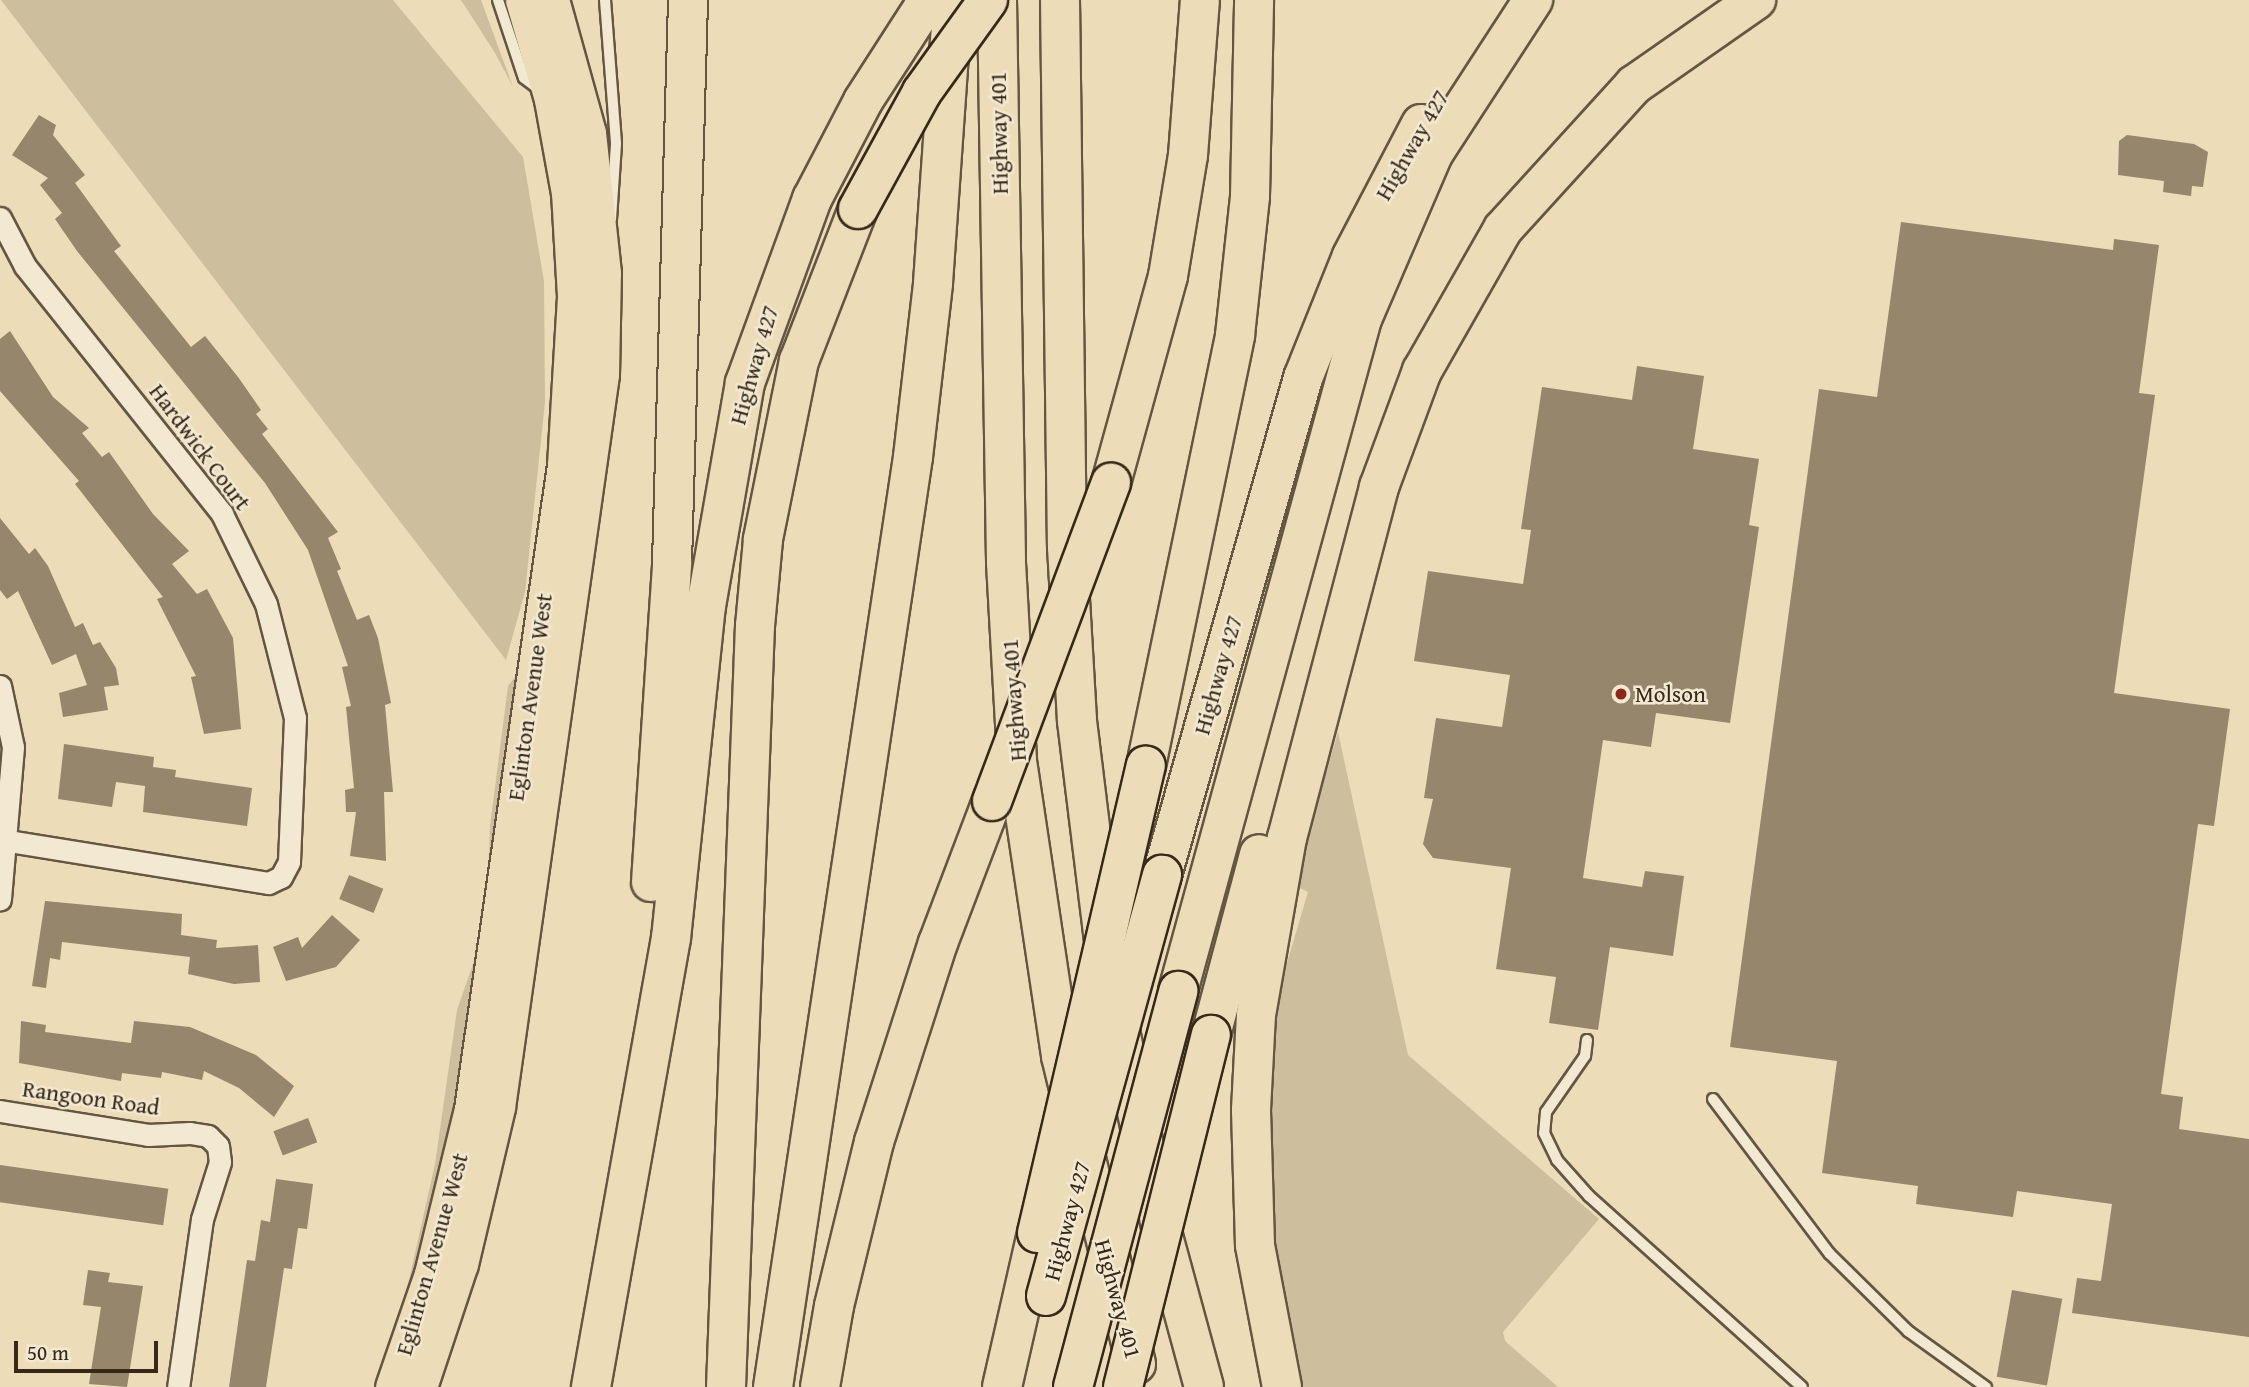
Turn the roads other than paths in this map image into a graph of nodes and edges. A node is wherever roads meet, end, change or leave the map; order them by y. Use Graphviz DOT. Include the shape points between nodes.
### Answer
graph roads {
  1 [pos="498,0"];
  2 [pos="522,0"];
  3 [pos="552,0"];
  4 [pos="605,0"];
  5 [pos="688,0"];
  6 [pos="928,0"];
  7 [pos="953,0"];
  8 [pos="988,0"];
  9 [pos="997,0"];
  10 [pos="1060,0"];
  11 [pos="1200,0"];
  12 [pos="1254,0"];
  13 [pos="1504,0"];
  14 [pos="1533,0"];
  15 [pos="1718,0"];
  16 [pos="1756,0"];
  17 [pos="551,99"];
  18 [pos="0,218"];
  19 [pos="604,273"];
  20 [pos="0,686"];
  21 [pos="8,841"];
  22 [pos="0,899"];
  23 [pos="1587,1040"];
  24 [pos="1713,1099"];
  25 [pos="0,1111"];
  26 [pos="636,1125"];
  27 [pos="178,1387"];
  28 [pos="392,1387"];
  29 [pos="420,1387"];
  30 [pos="591,1387"];
  31 [pos="726,1387"];
  32 [pos="773,1387"];
  33 [pos="820,1387"];
  34 [pos="1002,1387"];
  35 [pos="1021,1387"];
  36 [pos="1073,1387"];
  37 [pos="1123,1387"];
  38 [pos="1142,1387"];
  39 [pos="1204,1387"];
  40 [pos="1282,1387"];
  41 [pos="1802,1387"];
  42 [pos="1986,1387"];
  1 -- 17 [label="lane" via="524,78"];
  2 -- 17 [label="main road, Eglinton Avenue West"];
  3 -- 19 [label="main road, Eglinton Avenue West" via="589,132"];
  4 -- 19 [label="lane" via="616,144"];
  5 -- 26 [label="highway" via="672,564"];
  6 -- 26 [label="highway, Highway 427" via="863,102 791,250 736,422 706,606 671,938"];
  7 -- 32 [label="highway" via="933,283 914,457"];
  8 -- 31 [label="highway, bridge" via="922,92 858,209 799,361 763,540 753,665"];
  9 -- 38 [label="highway, Highway 401" via="1006,563 1017,761 1061,1056 1085,1172"];
  10 -- 39 [label="highway" via="1067,547 1077,720 1125,1057 1163,1236"];
  11 -- 33 [label="highway, bridge" via="1188,155 1168,276 1111,483 934,955 873,1142"];
  12 -- 34 [label="highway, bridge" via="1250,197 1235,335 1146,766"];
  13 -- 35 [label="highway, Highway 427, bridge" via="1426,114 1327,315 1283,439"];
  14 -- 36 [label="highway, bridge" via="1433,154 1362,319"];
  15 -- 37 [label="highway, bridge" via="1651,45 1549,141 1484,221 1422,324 1373,443 1211,1035"];
  16 -- 40 [label="highway" via="1634,85 1503,229 1422,371 1379,487 1287,838 1256,1014 1251,1111 1255,1245"];
  17 -- 28 [label="main road, Eglinton Avenue West" via="568,193 574,296 565,465 471,1109 434,1262"];
  18 -- 21 [label="street, Hardwick Court" via="25,266 222,514 266,604 295,724 289,862 281,877 268,883"];
  19 -- 29 [label="main road, Eglinton Avenue West" via="594,446 502,1081 461,1264"];
  20 -- 21 [label="street" via="13,747"];
  21 -- 22 [label="street"];
  23 -- 41 [label="lane" via="1585,1056 1546,1112 1544,1133 1557,1160 1589,1196"];
  24 -- 42 [label="lane" via="1830,1254 1908,1331"];
  25 -- 27 [label="street, Rangoon Road" via="148,1135 190,1133 208,1136 218,1146 220,1162 202,1219"];
  26 -- 30 [label="highway, Highway 427"];
}
